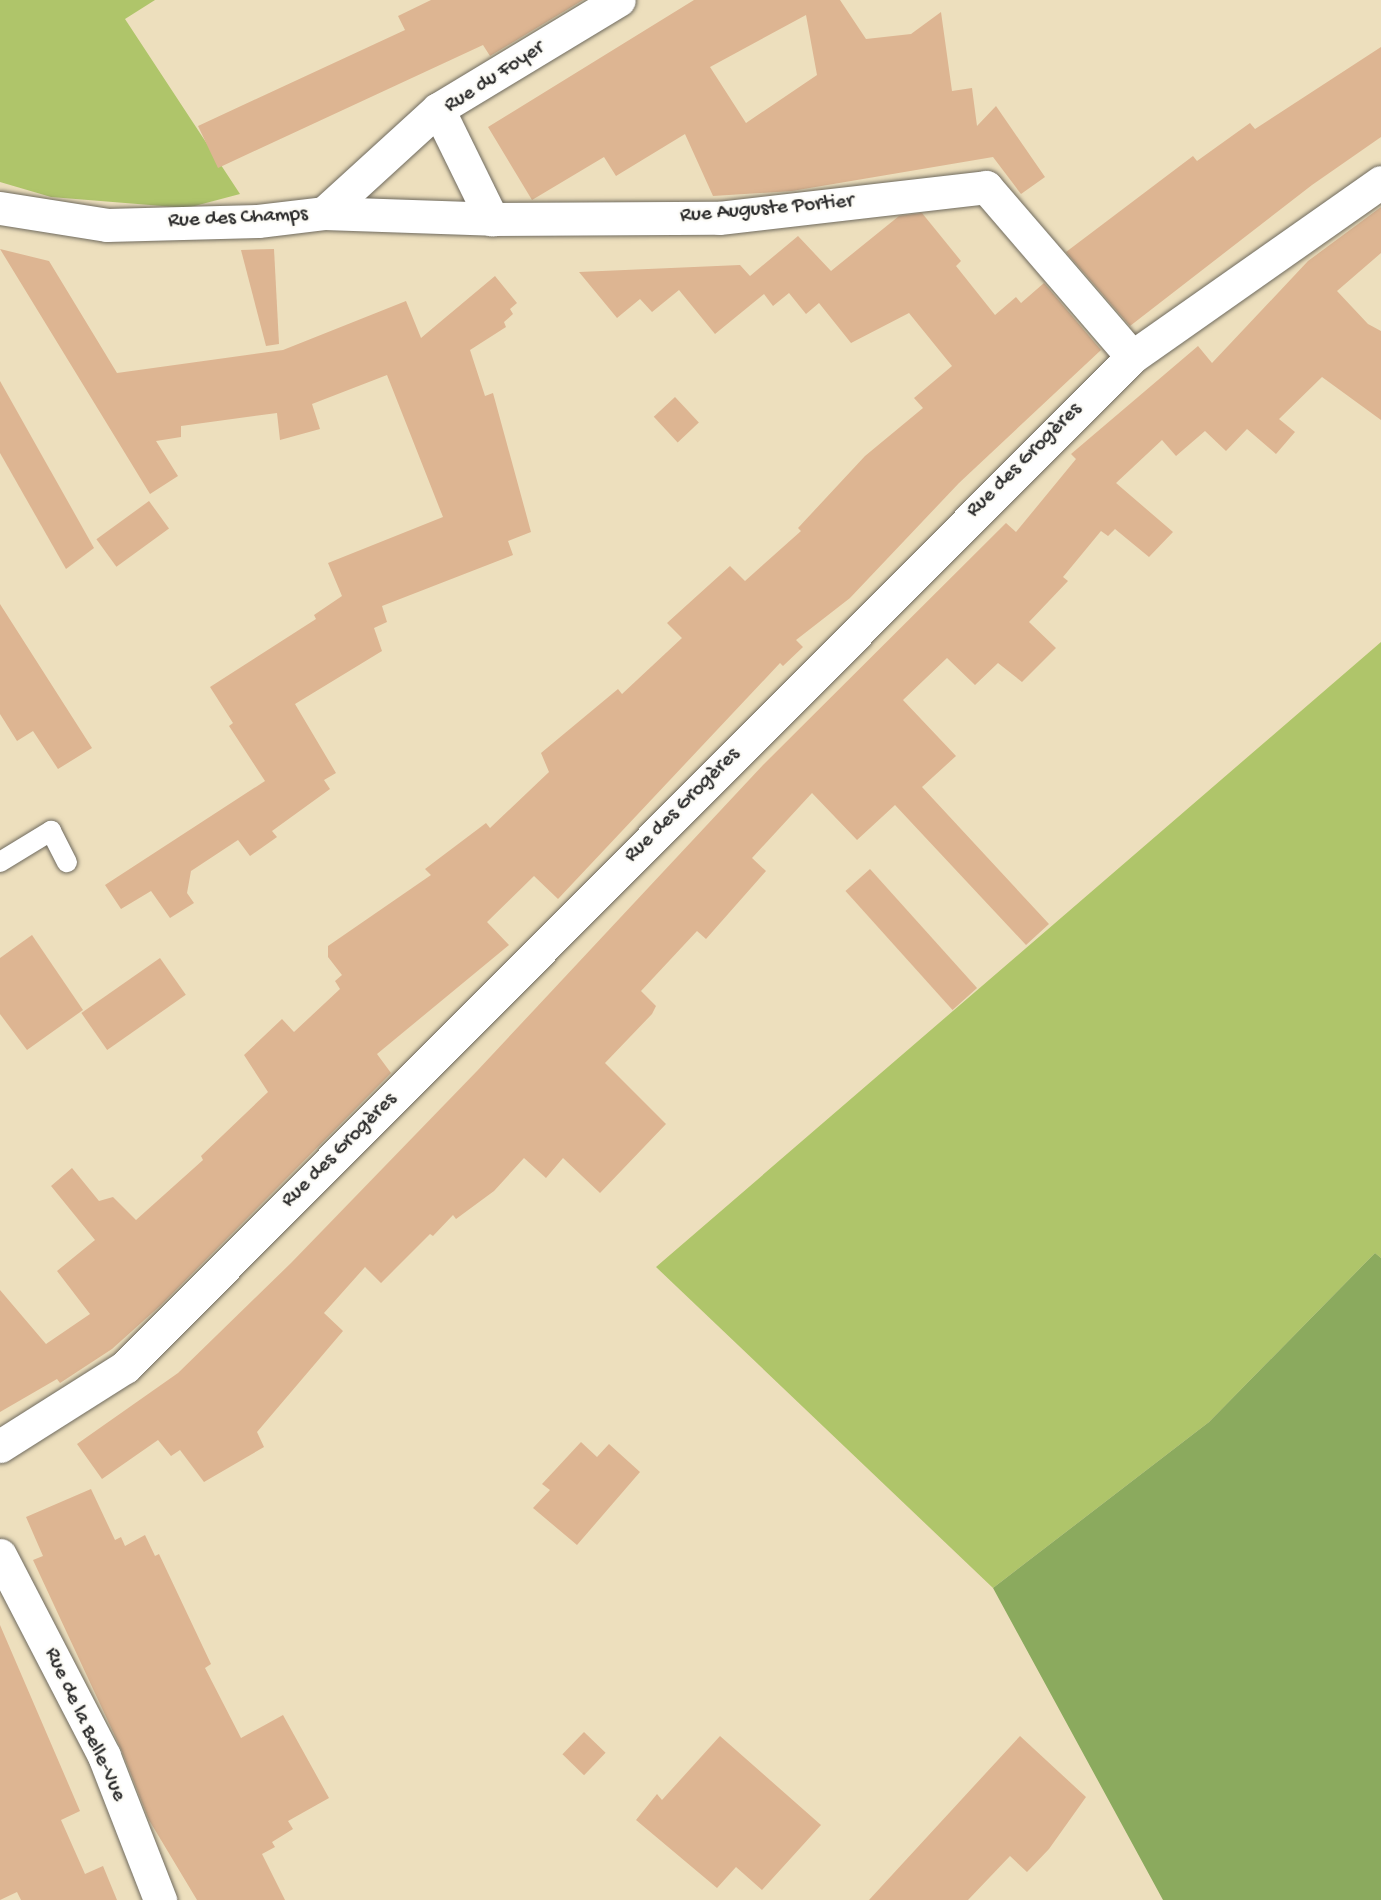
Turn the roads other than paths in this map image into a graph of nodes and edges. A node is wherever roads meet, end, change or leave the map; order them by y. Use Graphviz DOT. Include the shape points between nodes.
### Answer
graph roads {
  1 [pos="619,0"];
  2 [pos="438,109"];
  3 [pos="1381,182"];
  4 [pos="0,208"];
  5 [pos="324,213"];
  6 [pos="492,219"];
  7 [pos="1132,357"];
  8 [pos="0,862"];
  9 [pos="67,862"];
  10 [pos="0,1446"];
  11 [pos="0,1555"];
  12 [pos="160,1900"];
  1 -- 2 [label="street, Rue du Foyer"];
  2 -- 5 [label="street, Rue des Champs"];
  2 -- 6 [label="street, Rue du Foyer"];
  3 -- 7 [label="street, Rue des Grogères"];
  4 -- 5 [label="street, Rue des Champs" via="107,225 258,221"];
  5 -- 6 [label="street, Rue Auguste Portier"];
  6 -- 7 [label="street, Rue Auguste Portier" via="719,218 986,187"];
  7 -- 10 [label="street, Rue des Grogères" via="125,1367"];
  8 -- 9 [label="lane" via="51,831"];
  11 -- 12 [label="street, Rue de la Belle-Vue" via="104,1756"];
}
